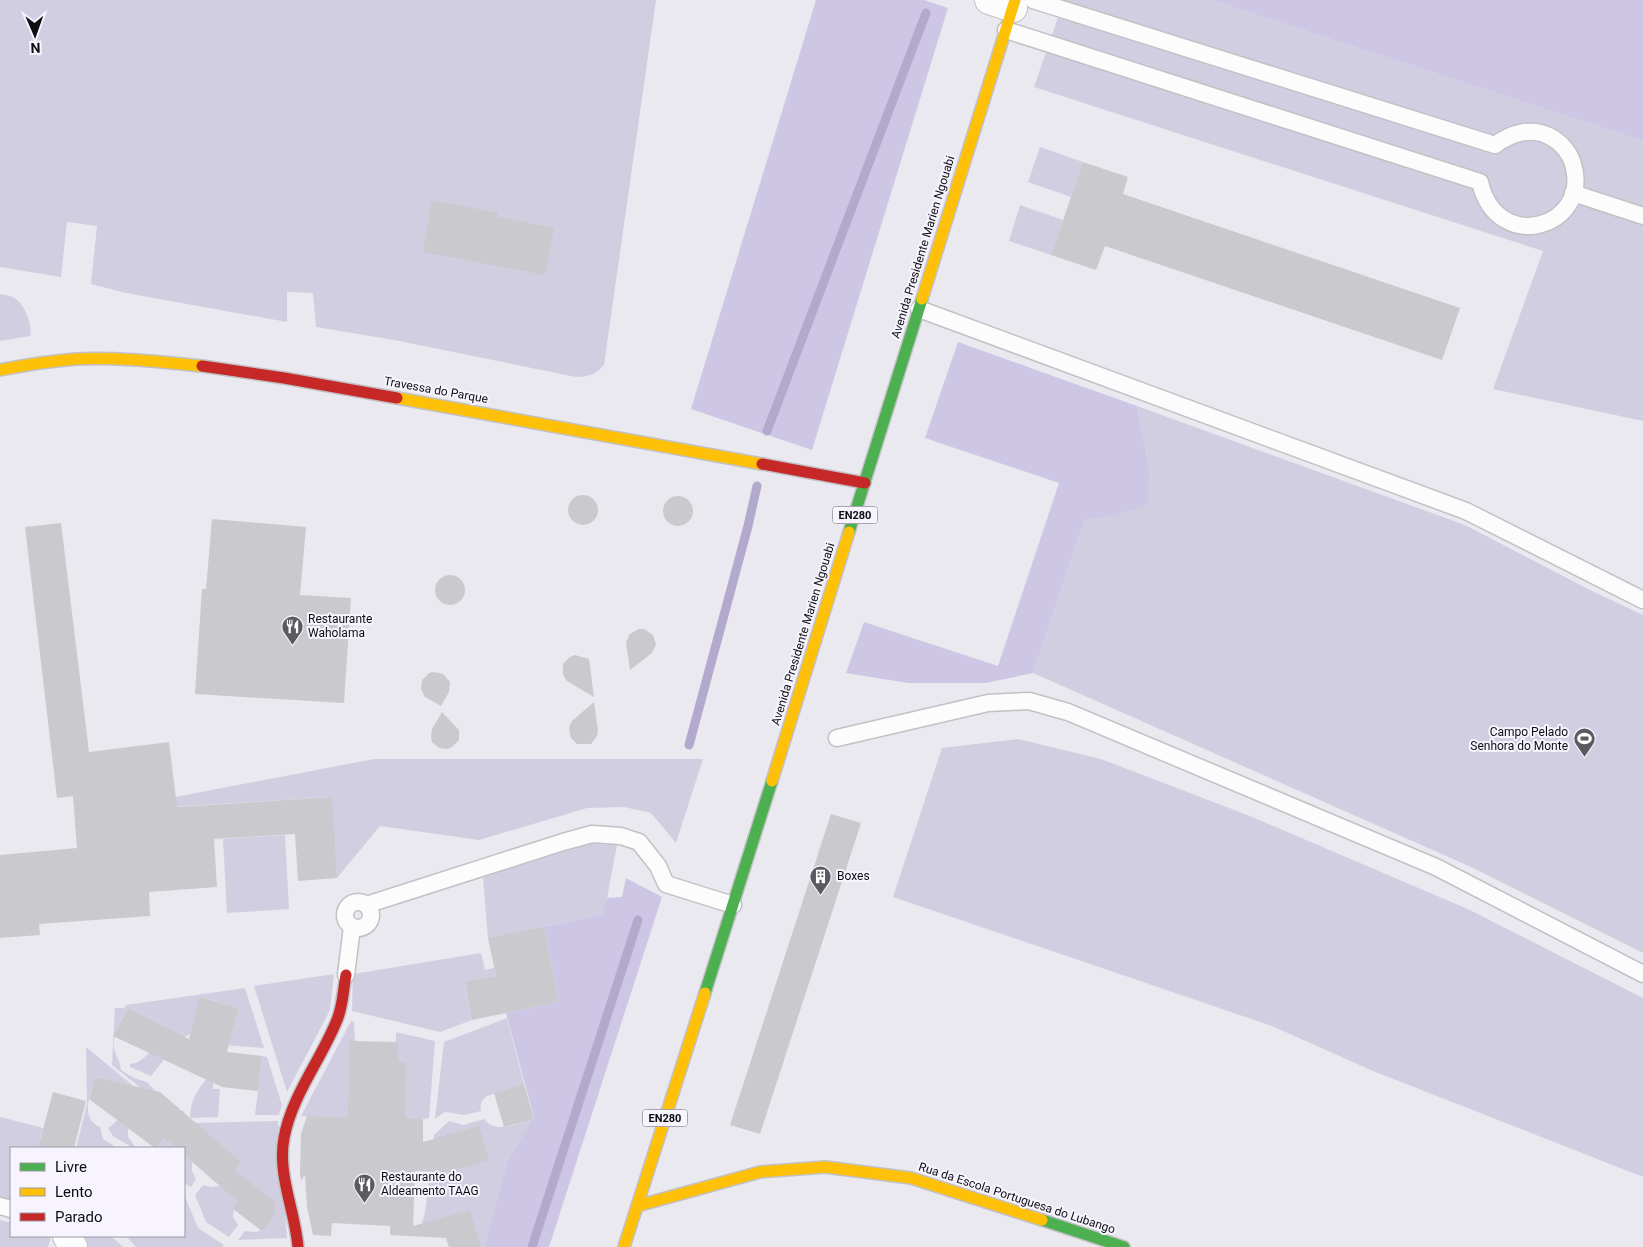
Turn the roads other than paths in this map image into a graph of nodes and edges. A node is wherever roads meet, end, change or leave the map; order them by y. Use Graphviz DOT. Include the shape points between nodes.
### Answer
graph roads {
  1 [pos="1011,8"];
  2 [pos="1574,193"];
  3 [pos="1643,216"];
  4 [pos="919,309"];
  5 [pos="0,370"];
  6 [pos="865,483"];
  7 [pos="1643,600"];
  8 [pos="837,738"];
  9 [pos="733,905"];
  10 [pos="1643,974"];
  11 [pos="346,975"];
  12 [pos="637,1206"];
  13 [pos="298,1247"];
  14 [pos="624,1247"];
  15 [pos="1124,1247"];
  1 -- 2 [label="lane" via="1496,145 1518,132 1549,136 1562,145 1571,158 1576,173"];
  1 -- 2 [label="lane" via="1480,182 1490,207 1501,218 1515,224 1547,223 1560,215"];
  1 -- 4 [label="street, Avenida Presidente Marien Ngouabi / EN280"];
  2 -- 3 [label="lane"];
  4 -- 6 [label="street, Avenida Presidente Marien Ngouabi / EN280"];
  4 -- 7 [label="lane" via="1466,511"];
  5 -- 6 [label="street, Travessa do Parque" via="49,361 99,359 238,371 489,413"];
  6 -- 9 [label="street, Avenida Presidente Marien Ngouabi / EN280"];
  8 -- 10 [label="lane" via="988,703 1029,701 1068,712 1436,868"];
  9 -- 11 [label="lane" via="666,884 658,866 638,842 621,836 592,834 366,905 354,903 347,908 345,916 352,927"];
  9 -- 12 [label="street, Avenida Presidente Marien Ngouabi / EN280"];
  11 -- 13 [label="street" via="338,1021 296,1100 284,1140 283,1157"];
  12 -- 14 [label="street, Avenida Presidente Marien Ngouabi / EN280"];
  12 -- 15 [label="street, Rua da Escola Portuguesa do Lubango" via="760,1172 825,1167 911,1178"];
}
